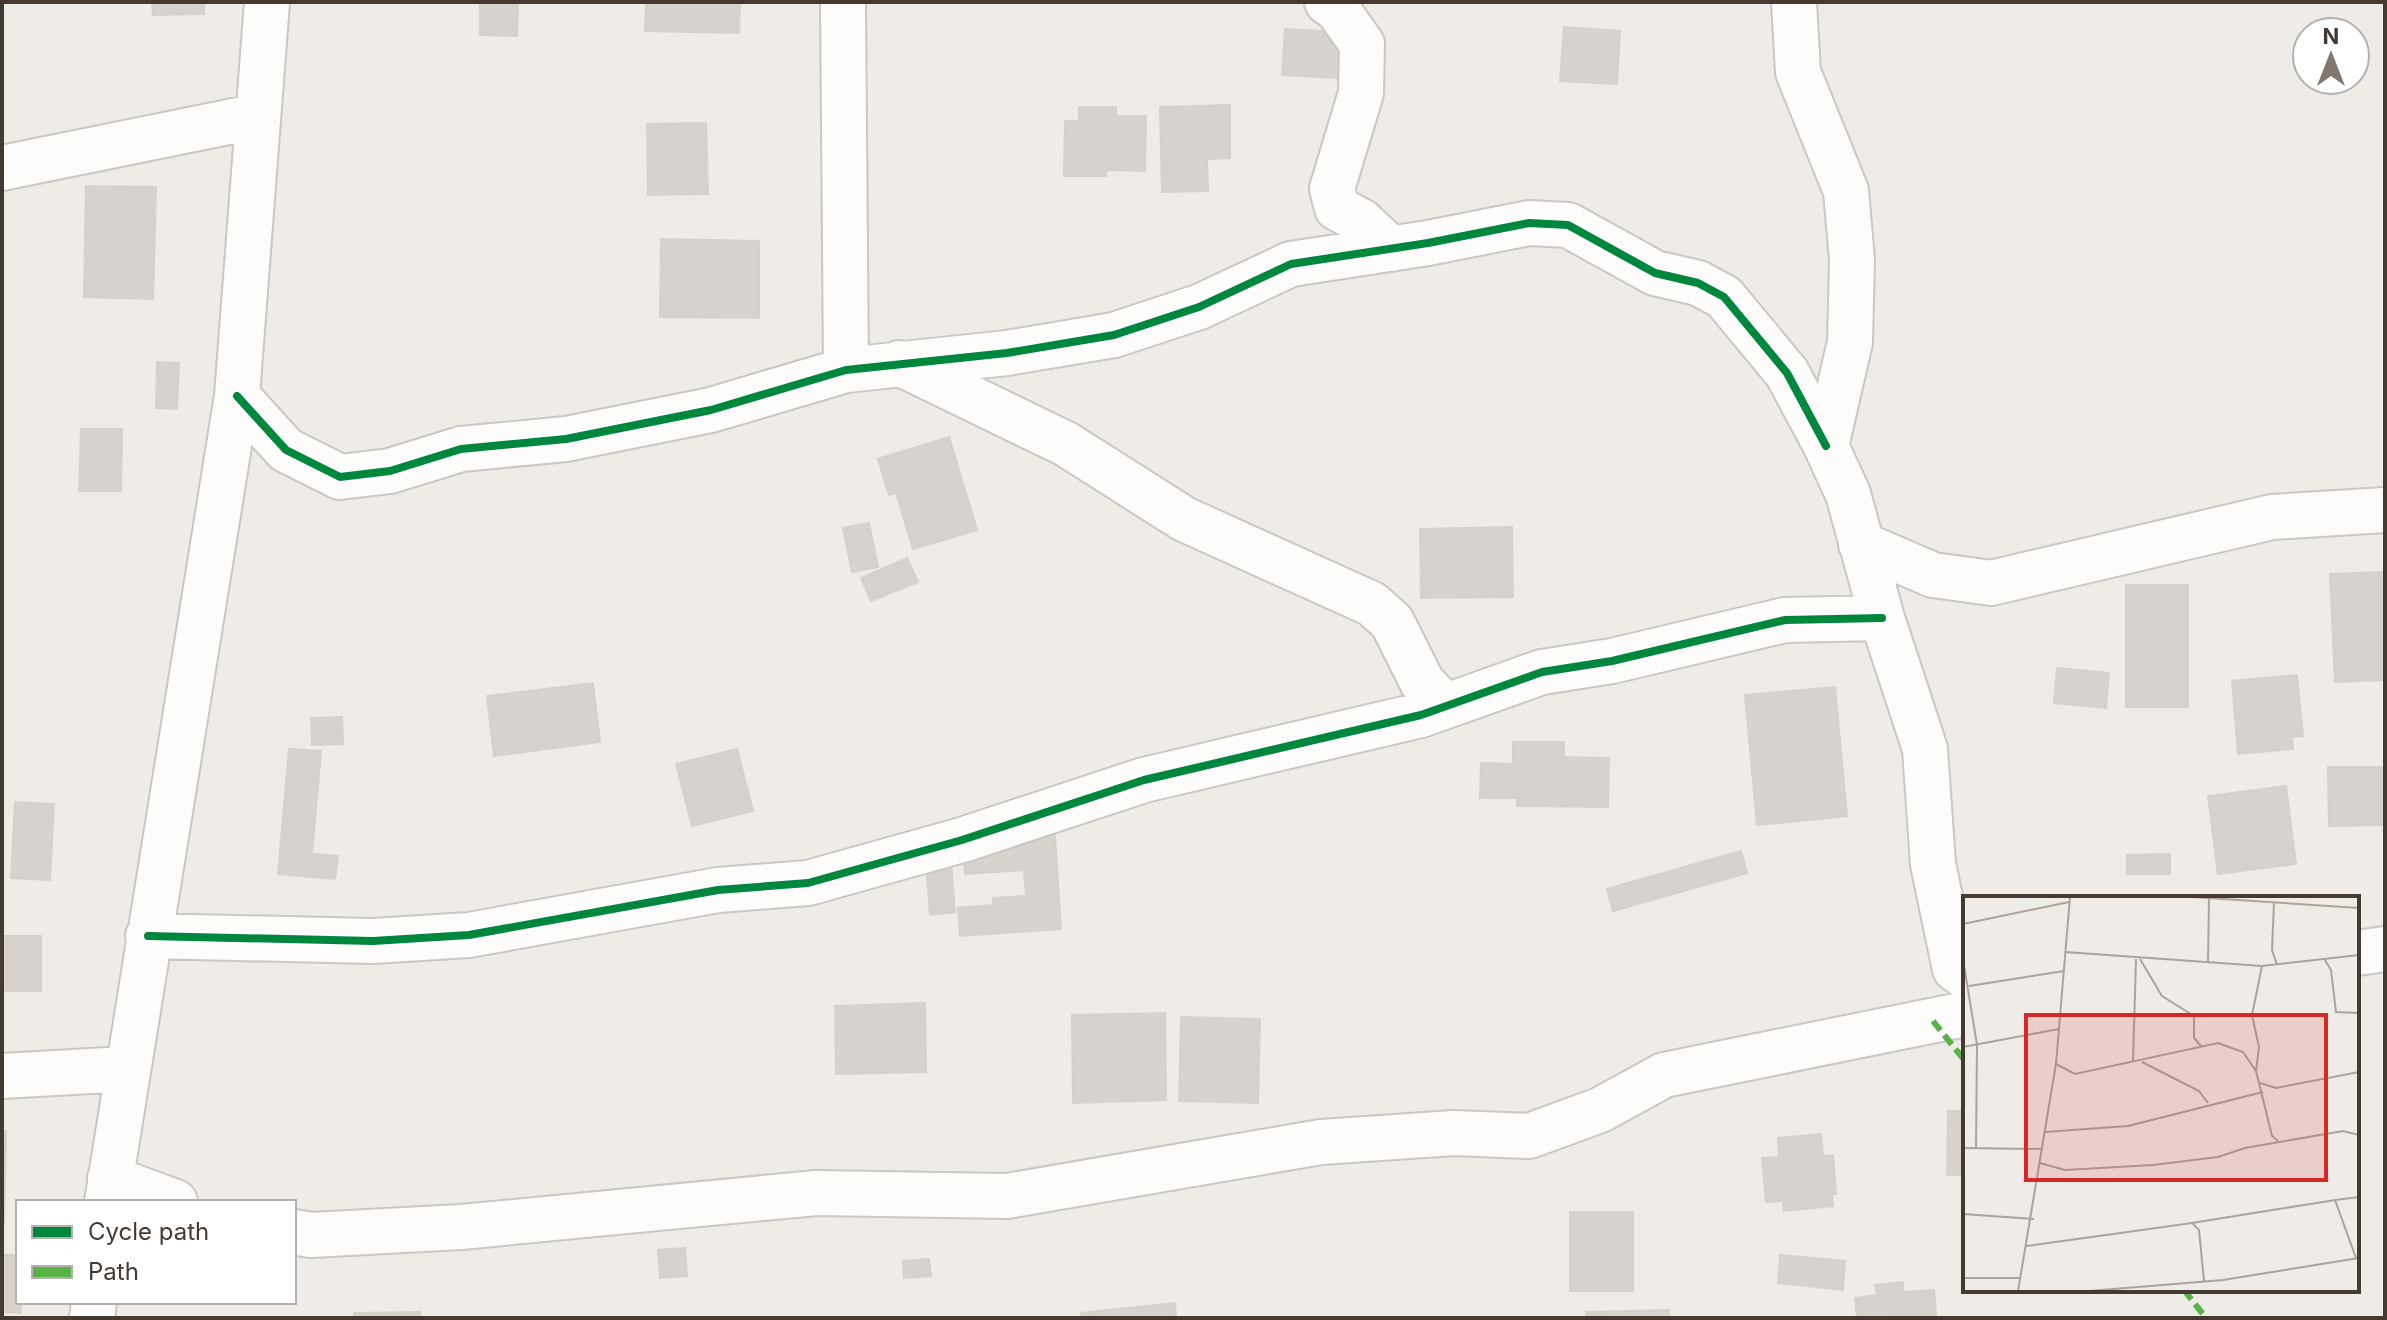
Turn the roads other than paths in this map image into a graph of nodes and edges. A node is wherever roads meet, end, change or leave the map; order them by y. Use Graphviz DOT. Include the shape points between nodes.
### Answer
graph roads {
  1 [pos="267,2"];
  2 [pos="843,2"];
  3 [pos="1327,2"];
  4 [pos="1794,2"];
  5 [pos="258,116"];
  6 [pos="2,168"];
  7 [pos="1391,249"];
  8 [pos="897,362"];
  9 [pos="846,370"];
  10 [pos="237,396"];
  11 [pos="1826,446"];
  12 [pos="2385,510"];
  13 [pos="1861,544"];
  14 [pos="1882,618"];
  15 [pos="1445,706"];
  16 [pos="148,936"];
  17 [pos="2385,949"];
  18 [pos="2359,953"];
  19 [pos="1963,975"];
  20 [pos="1963,1014"];
  21 [pos="126,1069"];
  22 [pos="2,1076"];
  23 [pos="108,1190"];
  24 [pos="164,1200"];
  25 [pos="296,1232"];
  1 -- 5 [label="street"];
  2 -- 9 [label="street"];
  3 -- 7 [label="street" via="1362,44 1361,93 1332,189 1337,208 1361,221"];
  4 -- 11 [label="street" via="1798,72 1846,191 1852,260 1850,342"];
  5 -- 6 [label="street"];
  5 -- 10 [label="street"];
  7 -- 8 [label="street" via="1291,264 1199,307 1114,335 1007,353"];
  7 -- 11 [label="street" via="1529,223 1568,225 1655,273 1698,283 1724,297 1787,373"];
  8 -- 9 [label="street"];
  8 -- 15 [label="street" via="1066,444 1184,519 1372,604 1392,622 1422,682"];
  9 -- 10 [label="street" via="711,410 566,439 461,449 390,471 340,477 286,450"];
  10 -- 16 [label="street"];
  11 -- 13 [label="street" via="1848,494"];
  12 -- 13 [label="street" via="2272,517 1991,583 1933,575"];
  13 -- 14 [label="street"];
  14 -- 15 [label="street" via="1785,620 1542,672"];
  14 -- 19 [label="street" via="1925,749 1933,864 1955,969"];
  15 -- 16 [label="street" via="1144,780 962,840 808,883 718,890 469,935 373,941"];
  16 -- 21 [label="street"];
  17 -- 18 [label="street"];
  20 -- 25 [label="street" via="1664,1075 1600,1110 1529,1136 1454,1133 1321,1142 1007,1196 816,1193 461,1227"];
  21 -- 22 [label="street"];
  21 -- 23 [label="street"];
  23 -- 24 [label="street"];
}
